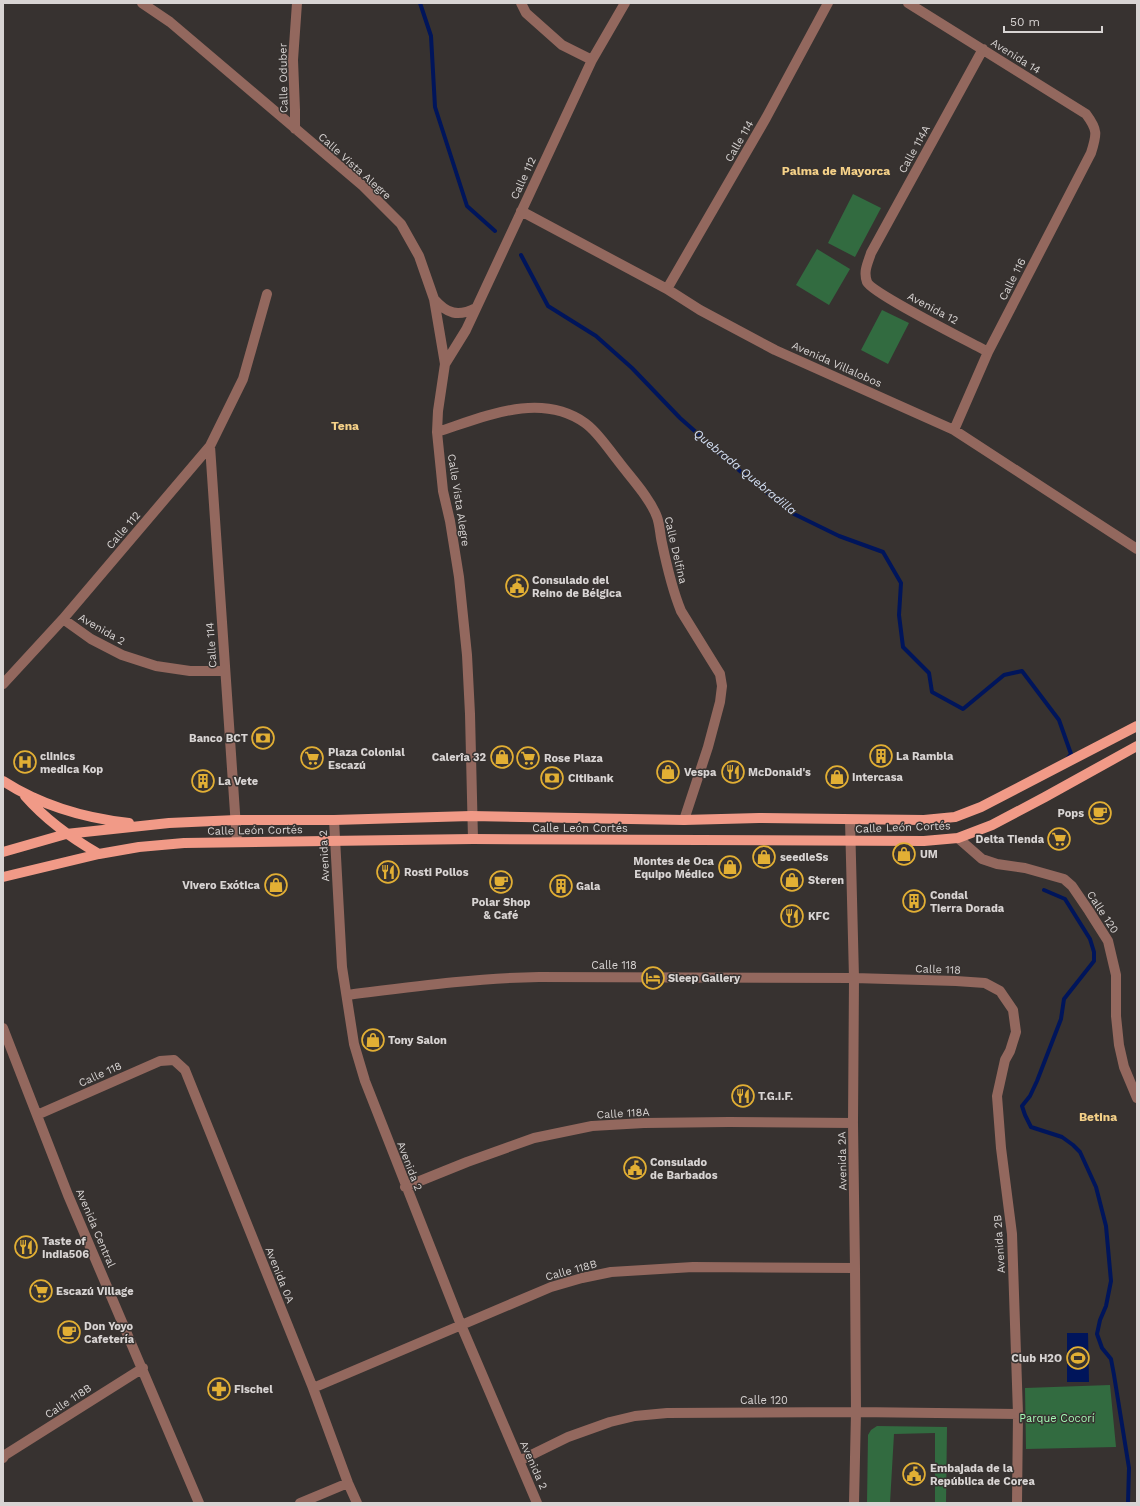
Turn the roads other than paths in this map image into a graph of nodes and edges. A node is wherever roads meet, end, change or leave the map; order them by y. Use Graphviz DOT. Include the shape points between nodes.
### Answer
graph roads {
  1 [pos="142,3"];
  2 [pos="297,3"];
  3 [pos="521,3"];
  4 [pos="625,3"];
  5 [pos="828,3"];
  6 [pos="908,3"];
  7 [pos="983,49"];
  8 [pos="592,60"];
  9 [pos="295,129"];
  10 [pos="1095,140"];
  11 [pos="521,211"];
  12 [pos="868,283"];
  13 [pos="667,289"];
  14 [pos="267,294"];
  15 [pos="434,299"];
  16 [pos="476,308"];
  17 [pos="988,352"];
  18 [pos="445,364"];
  19 [pos="954,430"];
  20 [pos="437,432"];
  21 [pos="210,446"];
  22 [pos="1137,549"];
  23 [pos="62,619"];
  24 [pos="225,671"];
  25 [pos="3,684"];
  26 [pos="1137,726"];
  27 [pos="1137,746"];
  28 [pos="3,781"];
  29 [pos="22,793"];
  30 [pos="471,816"];
  31 [pos="236,820"];
  32 [pos="334,820"];
  33 [pos="684,820"];
  34 [pos="850,820"];
  35 [pos="169,823"];
  36 [pos="66,834"];
  37 [pos="958,838"];
  38 [pos="472,839"];
  39 [pos="335,840"];
  40 [pos="850,841"];
  41 [pos="237,842"];
  42 [pos="3,852"];
  43 [pos="99,854"];
  44 [pos="3,877"];
  45 [pos="854,978"];
  46 [pos="1000,991"];
  47 [pos="347,995"];
  48 [pos="3,1028"];
  49 [pos="174,1060"];
  50 [pos="1137,1098"];
  51 [pos="37,1115"];
  52 [pos="853,1123"];
  53 [pos="405,1187"];
  54 [pos="855,1268"];
  55 [pos="461,1325"];
  56 [pos="143,1368"];
  57 [pos="313,1388"];
  58 [pos="856,1412"];
  59 [pos="1018,1414"];
  60 [pos="4,1456"];
  61 [pos="518,1461"];
  62 [pos="348,1483"];
  63 [pos="199,1503"];
  64 [pos="300,1503"];
  65 [pos="357,1503"];
  66 [pos="537,1503"];
  67 [pos="854,1503"];
  68 [pos="1017,1503"];
  1 -- 9 [label="street, Calle Vista Alegre" via="170,22"];
  2 -- 9 [label="street, Calle Oduber" via="293,60"];
  3 -- 8 [label="street" via="526,12 562,46"];
  4 -- 8 [label="street, Calle 112"];
  5 -- 13 [label="street, Calle 114" via="766,118"];
  6 -- 7 [label="street, Avenida 14"];
  7 -- 10 [label="street, Avenida 14" via="1086,114 1095,126"];
  7 -- 12 [label="street, Calle 114A" via="871,253 864,272"];
  8 -- 11 [label="street, Calle 112"];
  9 -- 15 [label="street, Calle Vista Alegre" via="363,186 400,224 418,256"];
  10 -- 17 [label="street, Calle 116" via="1091,153"];
  11 -- 13 [label="street, Avenida Villalobos"];
  11 -- 16 [label="street, Calle 112"];
  12 -- 17 [label="street, Avenida 12" via="884,296"];
  13 -- 19 [label="street, Avenida Villalobos" via="700,310 775,350"];
  14 -- 21 [label="street, Calle 112" via="243,378"];
  15 -- 16 [label="street" via="448,312 458,314"];
  15 -- 18 [label="street, Calle Vista Alegre"];
  16 -- 18 [label="street, Calle 112"];
  17 -- 19 [label="street, Calle 116"];
  18 -- 20 [label="street, Calle Vista Alegre"];
  19 -- 22 [label="street, Avenida Villalobos"];
  20 -- 30 [label="street, Calle Vista Alegre" via="443,491 459,577 467,654"];
  20 -- 33 [label="street, Calle Delfina" via="500,412 524,408 546,408 564,412 587,424 652,505 658,518 671,586 679,606 720,674 722,686 708,747"];
  21 -- 23 [label="street, Calle 112"];
  21 -- 24 [label="street, Calle 114"];
  23 -- 24 [label="street, Avenida 2" via="91,639 122,655 156,666 190,671"];
  23 -- 25 [label="street, Calle 112"];
  24 -- 31 [label="street, Calle 114"];
  26 -- 34 [label="main road, Calle León Cortés" via="981,807 954,817 924,820"];
  27 -- 37 [label="main road, Calle León Cortés" via="1007,818"];
  28 -- 29 [label="main road"];
  29 -- 35 [label="main road" via="63,810 106,821"];
  29 -- 36 [label="main road"];
  30 -- 32 [label="main road, Calle León Cortés"];
  30 -- 33 [label="main road, Calle León Cortés"];
  30 -- 38 [label="street, Calle Vista Alegre"];
  31 -- 32 [label="main road, Calle León Cortés"];
  31 -- 35 [label="main road, Calle León Cortés"];
  31 -- 41 [label="street, Calle 114"];
  32 -- 39 [label="street, Avenida 2"];
  33 -- 34 [label="main road, Calle León Cortés"];
  34 -- 40 [label="street, Avenida 2A"];
  35 -- 36 [label="main road, Calle León Cortés"];
  36 -- 42 [label="main road, Calle León Cortés"];
  36 -- 43 [label="main road"];
  37 -- 40 [label="main road, Calle León Cortés" via="924,841"];
  37 -- 50 [label="street, Calle 120" via="982,859 1064,879 1072,886 1108,941 1116,974 1119,1045 1124,1067"];
  38 -- 39 [label="main road, Calle León Cortés"];
  38 -- 40 [label="main road, Calle León Cortés"];
  39 -- 41 [label="main road, Calle León Cortés"];
  39 -- 47 [label="street, Avenida 2" via="342,967"];
  40 -- 45 [label="street, Avenida 2A"];
  41 -- 43 [label="main road, Calle León Cortés" via="139,847"];
  43 -- 44 [label="main road, Calle León Cortés"];
  45 -- 46 [label="street, Calle 118" via="985,983"];
  45 -- 47 [label="street, Calle 118" via="518,977"];
  45 -- 52 [label="street, Avenida 2A"];
  46 -- 59 [label="street, Avenida 2B" via="1013,1010 1016,1032 1005,1060 997,1096 1012,1234"];
  47 -- 53 [label="street, Avenida 2" via="354,1044 365,1081"];
  48 -- 51 [label="street, Avenida Central"];
  49 -- 51 [label="street, Calle 118" via="160,1061"];
  49 -- 57 [label="street, Avenida 0A" via="185,1070"];
  51 -- 56 [label="street, Avenida Central" via="68,1195"];
  52 -- 53 [label="street, Calle 118A" via="721,1122 592,1126 534,1138"];
  52 -- 54 [label="street, Avenida 2A"];
  53 -- 55 [label="street, Avenida 2"];
  54 -- 55 [label="street, Calle 118B" via="693,1267 611,1272 551,1287"];
  54 -- 58 [label="street, Avenida 2A"];
  55 -- 57 [label="street, Calle 118B"];
  55 -- 61 [label="street, Avenida 2"];
  56 -- 60 [label="street, Calle 118B"];
  56 -- 63 [label="street, Avenida Central"];
  57 -- 62 [label="street, Avenida 0A"];
  58 -- 59 [label="street, Calle 120"];
  58 -- 61 [label="street, Calle 120" via="667,1413 635,1416 568,1437"];
  58 -- 67 [label="street, Avenida 2A"];
  59 -- 68 [label="street, Avenida 2B"];
  61 -- 66 [label="street, Avenida 2"];
  62 -- 64 [label="street"];
  62 -- 65 [label="street, Avenida 0A"];
}
